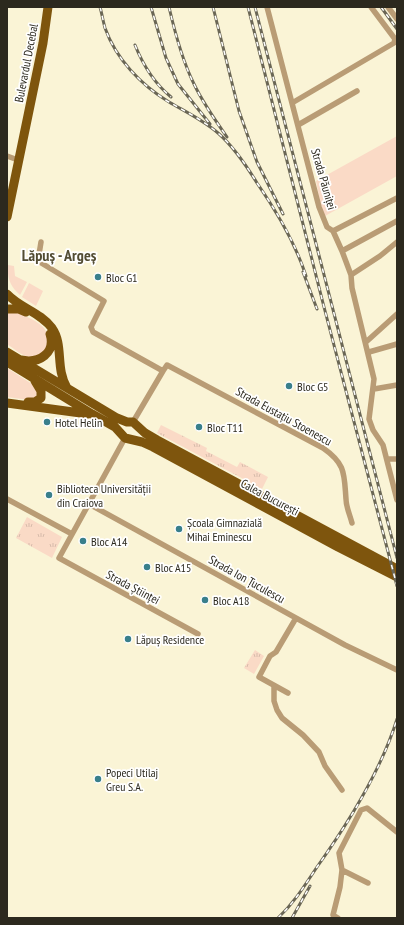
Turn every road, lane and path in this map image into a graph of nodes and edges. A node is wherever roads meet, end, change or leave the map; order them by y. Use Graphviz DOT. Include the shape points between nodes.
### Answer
graph roads {
  1 [pos="48,7"];
  2 [pos="267,7"];
  3 [pos="370,7"];
  4 [pos="388,7"];
  5 [pos="397,19"];
  6 [pos="357,91"];
  7 [pos="292,103"];
  8 [pos="298,125"];
  9 [pos="7,156"];
  10 [pos="18,160"];
  11 [pos="397,198"];
  12 [pos="7,217"];
  13 [pos="397,221"];
  14 [pos="333,232"];
  15 [pos="41,242"];
  16 [pos="397,242"];
  17 [pos="342,251"];
  18 [pos="351,275"];
  19 [pos="7,294"];
  20 [pos="7,309"];
  21 [pos="397,314"];
  22 [pos="366,342"];
  23 [pos="397,344"];
  24 [pos="7,352"];
  25 [pos="368,352"];
  26 [pos="18,359"];
  27 [pos="7,362"];
  28 [pos="162,371"];
  29 [pos="35,380"];
  30 [pos="397,385"];
  31 [pos="67,388"];
  32 [pos="374,389"];
  33 [pos="7,400"];
  34 [pos="7,403"];
  35 [pos="92,414"];
  36 [pos="133,424"];
  37 [pos="126,437"];
  38 [pos="387,459"];
  39 [pos="397,459"];
  40 [pos="7,499"];
  41 [pos="397,500"];
  42 [pos="89,504"];
  43 [pos="352,523"];
  44 [pos="72,534"];
  45 [pos="352,550"];
  46 [pos="381,565"];
  47 [pos="397,569"];
  48 [pos="397,577"];
  49 [pos="296,618"];
  50 [pos="198,634"];
  51 [pos="397,670"];
  52 [pos="274,686"];
  53 [pos="288,693"];
  54 [pos="342,790"];
  55 [pos="397,832"];
  56 [pos="342,870"];
  57 [pos="368,883"];
  58 [pos="338,918"];
  1 -- 10 [label="main road, Bulevardul Decebal" via="43,43"];
  2 -- 7 [label="street, Strada Păuniței"];
  3 -- 7 [label="street" via="395,39 394,44"];
  4 -- 5 [label="street"];
  6 -- 8 [label="street"];
  7 -- 8 [label="street, Strada Păuniței"];
  8 -- 14 [label="street, Strada Păuniței" via="319,207 327,227"];
  9 -- 10 [label="street"];
  10 -- 12 [label="main road, Bulevardul Decebal"];
  11 -- 14 [label="street"];
  13 -- 17 [label="street"];
  14 -- 17 [label="street, Strada Păuniței"];
  15 -- 28 [label="street" via="38,261 104,301 90,327 93,332"];
  16 -- 18 [label="street"];
  17 -- 18 [label="street, Strada Păuniței"];
  18 -- 22 [label="street, Strada Păuniței"];
  19 -- 31 [label="main road" via="52,328 59,347 58,357 63,381"];
  20 -- 26 [label="main road" via="19,309 28,313 47,327 51,335 50,349 45,355 32,361"];
  21 -- 22 [label="street"];
  22 -- 25 [label="street, Strada Păuniței"];
  23 -- 25 [label="street"];
  24 -- 26 [label="main road, Calea București"];
  25 -- 32 [label="street, Strada Păuniței"];
  26 -- 31 [label="main road, Calea București"];
  27 -- 29 [label="main road, Calea București"];
  28 -- 36 [label="street"];
  28 -- 43 [label="street, Strada Eustațiu Stoenescu" via="167,365 330,453 343,472 346,501"];
  29 -- 33 [label="main road" via="41,391 41,398 31,403"];
  29 -- 35 [label="main road, Calea București"];
  30 -- 32 [label="street"];
  31 -- 36 [label="main road, Calea București" via="117,418"];
  32 -- 38 [label="street, Strada Păuniței" via="369,419"];
  34 -- 35 [label="main road"];
  35 -- 37 [label="main road, Calea București" via="115,427"];
  36 -- 37 [label="main road" via="138,434"];
  36 -- 37 [label="main road" via="122,425"];
  36 -- 45 [label="main road, Calea București"];
  37 -- 42 [label="street"];
  37 -- 45 [label="main road, Calea București" via="153,447"];
  38 -- 39 [label="street"];
  38 -- 41 [label="street, Strada Păuniței"];
  40 -- 44 [label="street"];
  42 -- 44 [label="street"];
  42 -- 49 [label="street, Strada Ion Țuculescu"];
  44 -- 50 [label="street, Strada Științei" via="58,558"];
  45 -- 46 [label="main road, Calea București"];
  46 -- 47 [label="main road, Calea București"];
  46 -- 48 [label="main road, Calea București"];
  49 -- 51 [label="street, Strada Ion Țuculescu"];
  49 -- 52 [label="street" via="259,677"];
  52 -- 53 [label="street"];
  52 -- 54 [label="street" via="274,701 282,718 315,748"];
  55 -- 56 [label="street" via="367,808 361,810 339,853"];
  56 -- 57 [label="street"];
  56 -- 58 [label="street" via="334,909 334,915"];
}
